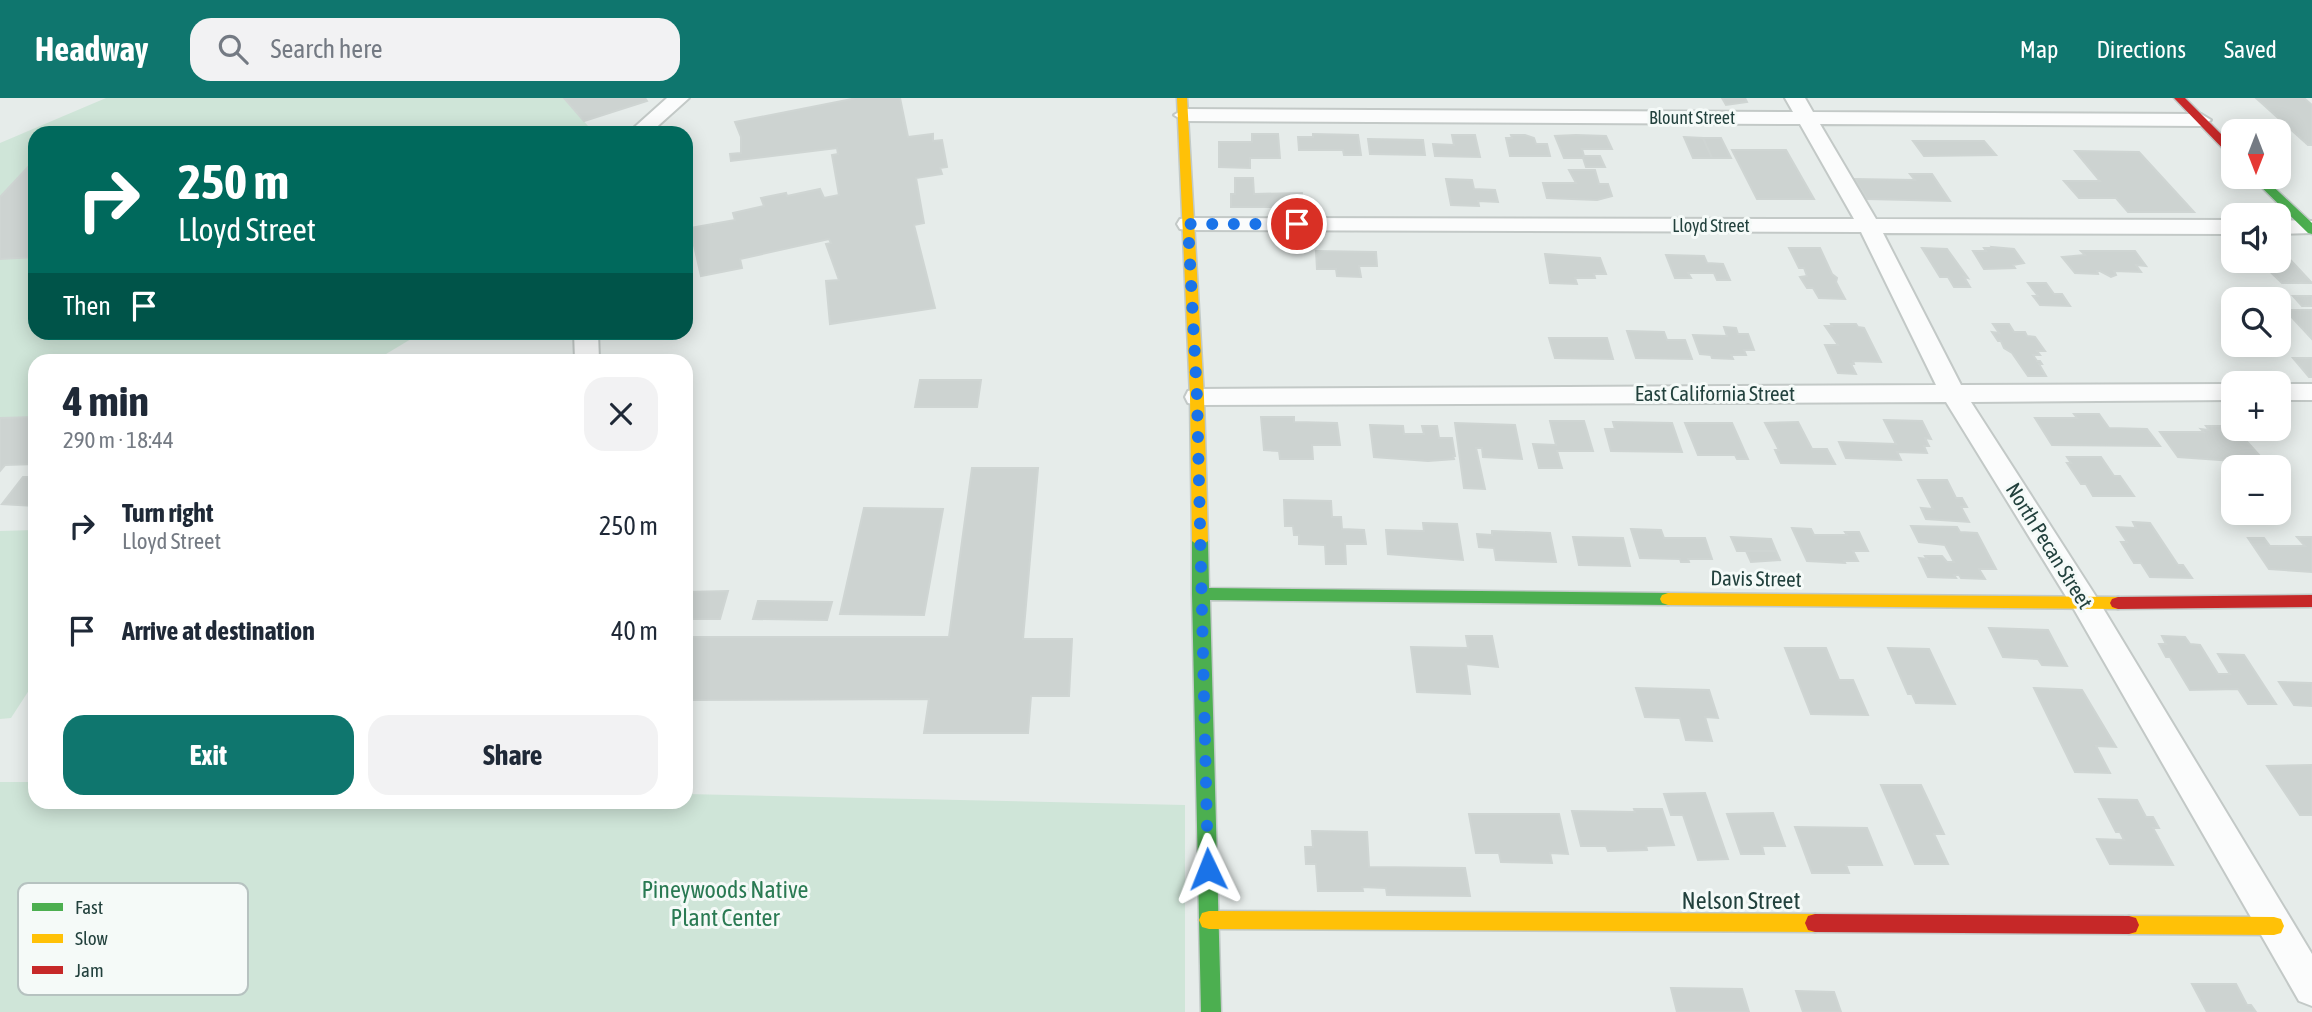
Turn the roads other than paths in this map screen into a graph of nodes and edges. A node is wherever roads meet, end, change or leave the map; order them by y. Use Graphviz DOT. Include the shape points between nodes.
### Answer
graph roads {
  1 [pos="679,98"];
  2 [pos="2179,98"];
  3 [pos="1183,107"];
  4 [pos="1801,108"];
  5 [pos="2200,120"];
  6 [pos="646,126"];
  7 [pos="2221,141"];
  8 [pos="2269,189"];
  9 [pos="1188,224"];
  10 [pos="1869,226"];
  11 [pos="2221,227"];
  12 [pos="2291,228"];
  13 [pos="2310,229"];
  14 [pos="1952,392"];
  15 [pos="2221,392"];
  16 [pos="2291,392"];
  17 [pos="2312,392"];
  18 [pos="1197,397"];
  19 [pos="1200,594"];
  20 [pos="2312,601"];
  21 [pos="2085,603"];
  22 [pos="1209,920"];
  23 [pos="2274,926"];
  24 [pos="2312,988"];
  25 [pos="1211,1012"];
  1 -- 6 [label="street"];
  2 -- 5 [label="street"];
  3 -- 4 [label="street, Blount Street"];
  3 -- 9 [label="street"];
  4 -- 5 [label="street, Blount Street"];
  4 -- 10 [label="street, North Pecan Street"];
  5 -- 7 [label="street"];
  8 -- 13 [label="street"];
  9 -- 10 [label="street, Lloyd Street"];
  9 -- 18 [label="street"];
  10 -- 11 [label="street, Lloyd Street"];
  10 -- 14 [label="street, North Pecan Street"];
  12 -- 13 [label="street"];
  14 -- 15 [label="street, East California Street"];
  14 -- 18 [label="street, East California Street"];
  14 -- 21 [label="street, North Pecan Street"];
  16 -- 17 [label="street"];
  18 -- 19 [label="street"];
  19 -- 21 [label="street, Davis Street"];
  19 -- 22 [label="street"];
  20 -- 21 [label="street, Davis Street"];
  21 -- 23 [label="street, North Pecan Street"];
  22 -- 23 [label="street, Nelson Street"];
  22 -- 25 [label="street"];
  23 -- 24 [label="street, North Pecan Street"];
}
